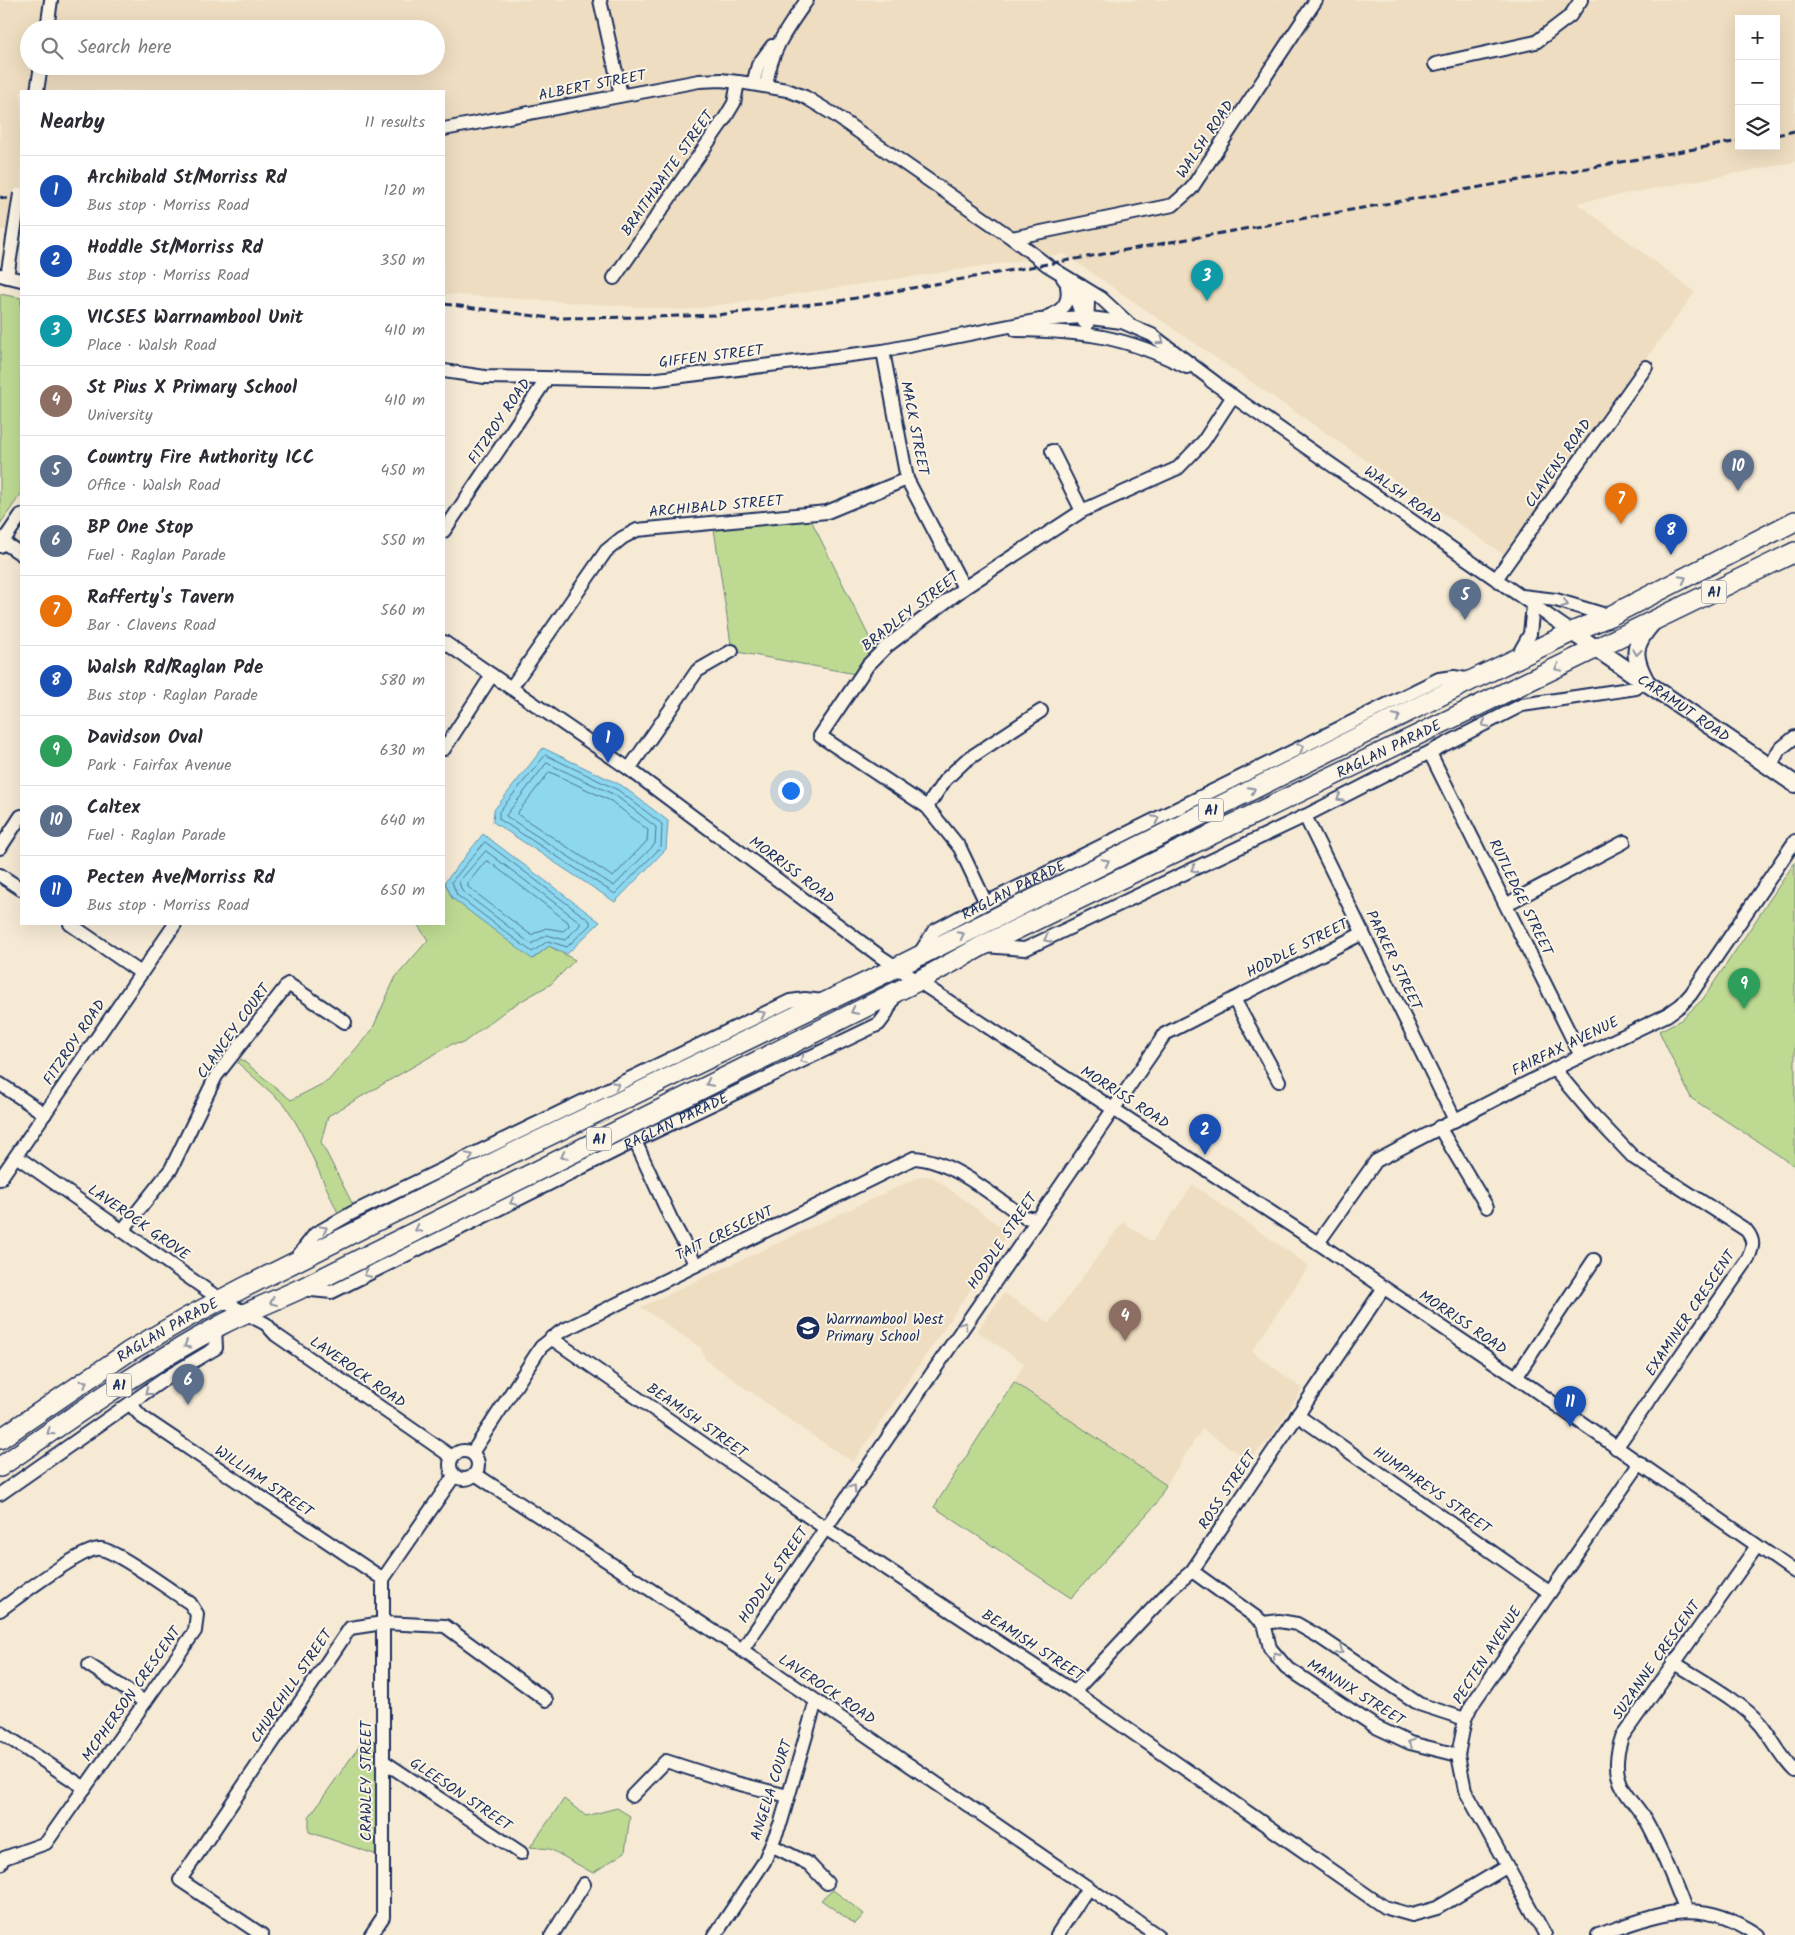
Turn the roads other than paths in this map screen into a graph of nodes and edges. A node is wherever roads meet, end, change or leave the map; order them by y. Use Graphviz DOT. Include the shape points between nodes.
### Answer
graph roads {
  1 [pos="51,0"];
  2 [pos="600,0"];
  3 [pos="807,0"];
  4 [pos="1316,0"];
  5 [pos="1581,0"];
  6 [pos="48,20"];
  7 [pos="1435,64"];
  8 [pos="40,75"];
  9 [pos="751,84"];
  10 [pos="37,90"];
  11 [pos="621,96"];
  12 [pos="445,129"];
  13 [pos="20,199"];
  14 [pos="1012,238"];
  15 [pos="3,276"];
  16 [pos="1063,277"];
  17 [pos="614,278"];
  18 [pos="20,280"];
  19 [pos="1080,285"];
  20 [pos="1085,317"];
  21 [pos="1040,320"];
  22 [pos="1132,326"];
  23 [pos="981,333"];
  24 [pos="1087,333"];
  25 [pos="883,352"];
  26 [pos="1646,367"];
  27 [pos="445,371"];
  28 [pos="546,380"];
  29 [pos="1216,384"];
  30 [pos="1234,396"];
  31 [pos="1052,451"];
  32 [pos="906,479"];
  33 [pos="1082,511"];
  34 [pos="20,517"];
  35 [pos="1795,522"];
  36 [pos="445,529"];
  37 [pos="2,544"];
  38 [pos="1795,552"];
  39 [pos="20,553"];
  40 [pos="1496,579"];
  41 [pos="964,588"];
  42 [pos="1520,596"];
  43 [pos="1533,605"];
  44 [pos="1610,616"];
  45 [pos="1654,621"];
  46 [pos="1572,632"];
  47 [pos="445,643"];
  48 [pos="1597,650"];
  49 [pos="732,651"];
  50 [pos="1511,661"];
  51 [pos="492,675"];
  52 [pos="1472,680"];
  53 [pos="1642,686"];
  54 [pos="511,688"];
  55 [pos="1524,695"];
  56 [pos="1041,711"];
  57 [pos="1795,737"];
  58 [pos="445,747"];
  59 [pos="1430,753"];
  60 [pos="1770,767"];
  61 [pos="629,769"];
  62 [pos="1795,784"];
  63 [pos="927,807"];
  64 [pos="1305,816"];
  65 [pos="20,818"];
  66 [pos="1795,841"];
  67 [pos="1624,842"];
  68 [pos="0,848"];
  69 [pos="0,875"];
  70 [pos="20,889"];
  71 [pos="986,903"];
  72 [pos="1507,904"];
  73 [pos="71,925"];
  74 [pos="174,925"];
  75 [pos="1363,933"];
  76 [pos="982,946"];
  77 [pos="917,957"];
  78 [pos="896,967"];
  79 [pos="141,973"];
  80 [pos="918,981"];
  81 [pos="898,989"];
  82 [pos="1234,998"];
  83 [pos="345,1022"];
  84 [pos="1581,1056"];
  85 [pos="1554,1069"];
  86 [pos="1279,1081"];
  87 [pos="0,1084"];
  88 [pos="1113,1108"];
  89 [pos="45,1114"];
  90 [pos="1455,1120"];
  91 [pos="1439,1127"];
  92 [pos="635,1141"];
  93 [pos="16,1156"];
  94 [pos="0,1179"];
  95 [pos="1487,1207"];
  96 [pos="1037,1219"];
  97 [pos="122,1231"];
  98 [pos="1318,1243"];
  99 [pos="1594,1260"];
  100 [pos="696,1265"];
  101 [pos="300,1288"];
  102 [pos="1384,1289"];
  103 [pos="221,1300"];
  104 [pos="245,1314"];
  105 [pos="215,1328"];
  106 [pos="551,1338"];
  107 [pos="1516,1377"];
  108 [pos="131,1405"];
  109 [pos="1297,1415"];
  110 [pos="0,1439"];
  111 [pos="1616,1448"];
  112 [pos="472,1453"];
  113 [pos="452,1457"];
  114 [pos="1640,1464"];
  115 [pos="0,1467"];
  116 [pos="475,1474"];
  117 [pos="454,1476"];
  118 [pos="0,1494"];
  119 [pos="825,1528"];
  120 [pos="1757,1546"];
  121 [pos="1795,1570"];
  122 [pos="1192,1571"];
  123 [pos="383,1579"];
  124 [pos="1549,1592"];
  125 [pos="0,1610"];
  126 [pos="383,1622"];
  127 [pos="1264,1623"];
  128 [pos="742,1650"];
  129 [pos="1673,1662"];
  130 [pos="90,1665"];
  131 [pos="1074,1692"];
  132 [pos="546,1700"];
  133 [pos="816,1701"];
  134 [pos="145,1702"];
  135 [pos="1465,1719"];
  136 [pos="0,1732"];
  137 [pos="1458,1755"];
  138 [pos="383,1761"];
  139 [pos="1795,1772"];
  140 [pos="85,1788"];
  141 [pos="632,1796"];
  142 [pos="788,1796"];
  143 [pos="771,1845"];
  144 [pos="521,1853"];
  145 [pos="1,1859"];
  146 [pos="1506,1867"];
  147 [pos="827,1883"];
  148 [pos="584,1884"];
  149 [pos="1088,1888"];
  150 [pos="1685,1909"];
  151 [pos="262,1935"];
  152 [pos="371,1935"];
  153 [pos="552,1935"];
  154 [pos="715,1935"];
  155 [pos="1057,1935"];
  156 [pos="1157,1935"];
  157 [pos="1544,1935"];
  158 [pos="1598,1935"];
  159 [pos="1758,1935"];
  1 -- 6 [label="street"];
  2 -- 11 [label="street"];
  3 -- 9 [label="street, BRAITHWAITE STREET" via="761,59"];
  4 -- 14 [label="street, WALSH ROAD" via="1191,189 1172,205"];
  5 -- 7 [label="street" via="1570,16 1536,42"];
  8 -- 10 [label="street"];
  9 -- 11 [label="street, ALBERT STREET" via="699,81"];
  9 -- 14 [label="street, WALSH ROAD" via="787,90 833,114"];
  9 -- 17 [label="street, BRAITHWAITE STREET" via="734,103"];
  11 -- 12 [label="street, ALBERT STREET"];
  13 -- 15 [label="street, bridge" via="14,239"];
  14 -- 16 [label="street, WALSH ROAD"];
  15 -- 18 [label="street"];
  16 -- 19 [label="street, WALSH ROAD"];
  16 -- 20 [label="street, WALSH ROAD"];
  16 -- 21 [label="street" via="1068,291 1066,304 1059,312"];
  19 -- 20 [label="street" via="1088,303"];
  19 -- 22 [label="street, WALSH ROAD" via="1101,298"];
  20 -- 21 [label="street, GIFFEN STREET"];
  20 -- 22 [label="street, WALSH ROAD"];
  20 -- 24 [label="street"];
  21 -- 23 [label="street, GIFFEN STREET"];
  22 -- 29 [label="street, WALSH ROAD, one-way" via="1164,342"];
  23 -- 24 [label="street, GIFFEN STREET" via="1014,330"];
  23 -- 25 [label="street, GIFFEN STREET"];
  24 -- 29 [label="street, WALSH ROAD" via="1146,348"];
  25 -- 28 [label="street, GIFFEN STREET" via="650,380"];
  25 -- 32 [label="street, MACK STREET"];
  26 -- 40 [label="street, CLAVENS ROAD"];
  27 -- 28 [label="street, GIFFEN STREET"];
  28 -- 36 [label="street, FITZROY ROAD"];
  29 -- 30 [label="street, WALSH ROAD"];
  30 -- 33 [label="street, BRADLEY STREET" via="1202,442 1178,468"];
  30 -- 40 [label="street, WALSH ROAD"];
  31 -- 33 [label="street"];
  32 -- 41 [label="street, MACK STREET"];
  32 -- 54 [label="street, ARCHIBALD STREET" via="827,512 637,530 606,552"];
  33 -- 41 [label="street, BRADLEY STREET"];
  34 -- 37 [label="street"];
  44 -- 35 [label="highway, RAGLAN PARADE / A1, one-way"];
  37 -- 39 [label="street"];
  38 -- 45 [label="highway, RAGLAN PARADE / A1"];
  40 -- 42 [label="street, WALSH ROAD"];
  41 -- 63 [label="street, BRADLEY STREET" via="887,646 868,665 820,736"];
  42 -- 43 [label="street, WALSH ROAD"];
  42 -- 44 [label="street, one-way" via="1556,600"];
  43 -- 46 [label="street, WALSH ROAD"];
  43 -- 50 [label="street" via="1530,634"];
  44 -- 46 [label="highway, RAGLAN PARADE / A1"];
  45 -- 48 [label="highway, RAGLAN PARADE / A1"];
  45 -- 53 [label="main road, one-way" via="1640,638 1636,655"];
  46 -- 48 [label="main road, CARAMUT ROAD"];
  46 -- 50 [label="highway, RAGLAN PARADE / A1"];
  47 -- 51 [label="street, MORRISS ROAD"];
  48 -- 53 [label="main road, CARAMUT ROAD"];
  48 -- 55 [label="highway, RAGLAN PARADE / A1, one-way"];
  49 -- 61 [label="street" via="698,671"];
  50 -- 52 [label="highway, RAGLAN PARADE / A1"];
  50 -- 55 [label="highway"];
  51 -- 54 [label="street, MORRISS ROAD"];
  51 -- 58 [label="street"];
  71 -- 52 [label="street, RAGLAN PARADE, one-way" via="1439,679"];
  77 -- 52 [label="highway, RAGLAN PARADE / A1, one-way"];
  53 -- 55 [label="street, RAGLAN PARADE"];
  53 -- 60 [label="main road, CARAMUT ROAD"];
  54 -- 61 [label="street, MORRISS ROAD"];
  55 -- 59 [label="street, RAGLAN PARADE, one-way"];
  55 -- 76 [label="highway, RAGLAN PARADE / A1"];
  56 -- 63 [label="street" via="965,761 945,780"];
  57 -- 60 [label="street" via="1779,750"];
  59 -- 64 [label="street, RAGLAN PARADE, one-way"];
  59 -- 72 [label="street, RUTLEDGE STREET"];
  60 -- 62 [label="main road, CARAMUT ROAD"];
  61 -- 78 [label="street, MORRISS ROAD"];
  63 -- 71 [label="street, BRADLEY STREET" via="960,848"];
  64 -- 75 [label="street, PARKER STREET"];
  64 -- 76 [label="street, RAGLAN PARADE, one-way" via="1025,949"];
  65 -- 68 [label="street"];
  66 -- 84 [label="street, FAIRFAX AVENUE" via="1681,1005 1667,1015"];
  67 -- 72 [label="street"];
  69 -- 70 [label="street"];
  71 -- 77 [label="street, RAGLAN PARADE" via="934,931"];
  72 -- 84 [label="street, RUTLEDGE STREET"];
  73 -- 79 [label="street"];
  74 -- 79 [label="street, FITZROY ROAD"];
  75 -- 82 [label="street, HODDLE STREET"];
  75 -- 90 [label="street, PARKER STREET"];
  76 -- 80 [label="highway, RAGLAN PARADE / A1"];
  77 -- 78 [label="highway, RAGLAN PARADE / A1"];
  78 -- 80 [label="street, MORRISS ROAD"];
  103 -- 78 [label="highway, RAGLAN PARADE / A1, one-way"];
  79 -- 89 [label="street, FITZROY ROAD"];
  80 -- 81 [label="highway, RAGLAN PARADE / A1"];
  80 -- 88 [label="street, MORRISS ROAD"];
  81 -- 92 [label="street, RAGLAN PARADE, one-way" via="879,1024"];
  81 -- 101 [label="highway, RAGLAN PARADE / A1, one-way"];
  82 -- 86 [label="street"];
  82 -- 88 [label="street, HODDLE STREET" via="1165,1034"];
  83 -- 97 [label="street, CLANCEY COURT" via="288,984 216,1076 171,1169"];
  84 -- 85 [label="street, FAIRFAX AVENUE"];
  85 -- 90 [label="street, FAIRFAX AVENUE"];
  85 -- 111 [label="street, EXAMINER CRESCENT" via="1634,1158 1746,1230 1753,1238 1748,1259"];
  87 -- 89 [label="street"];
  88 -- 96 [label="street, HODDLE STREET"];
  88 -- 98 [label="street, MORRISS ROAD"];
  89 -- 93 [label="street, FITZROY ROAD"];
  90 -- 91 [label="street, FAIRFAX AVENUE"];
  91 -- 95 [label="street"];
  91 -- 98 [label="street, FAIRFAX AVENUE" via="1376,1160"];
  92 -- 100 [label="street"];
  92 -- 101 [label="street, RAGLAN PARADE, one-way" via="332,1292"];
  93 -- 94 [label="street, FITZROY ROAD"];
  93 -- 97 [label="street, LAVEROCK GROVE"];
  96 -- 100 [label="street, TAIT CRESCENT" via="1024,1217 944,1165 914,1158"];
  119 -- 96 [label="street, HODDLE STREET, one-way"];
  97 -- 103 [label="street, LAVEROCK GROVE"];
  98 -- 102 [label="street, MORRISS ROAD"];
  99 -- 107 [label="street"];
  100 -- 106 [label="street, TAIT CRESCENT"];
  101 -- 104 [label="highway, RAGLAN PARADE / A1, one-way"];
  102 -- 107 [label="street, MORRISS ROAD"];
  102 -- 109 [label="street, ROSS STREET"];
  103 -- 104 [label="street, LAVEROCK GROVE"];
  110 -- 103 [label="highway, RAGLAN PARADE / A1, one-way" via="128,1352"];
  104 -- 105 [label="highway, RAGLAN PARADE / A1"];
  104 -- 113 [label="street, LAVEROCK ROAD" via="266,1324 288,1343"];
  105 -- 108 [label="street, RAGLAN PARADE, one-way" via="216,1348 169,1376"];
  105 -- 115 [label="highway, RAGLAN PARADE / A1, one-way" via="84,1407"];
  106 -- 112 [label="street, TAIT CRESCENT" via="541,1347"];
  106 -- 119 [label="street, BEAMISH STREET"];
  107 -- 111 [label="street, MORRISS ROAD"];
  108 -- 118 [label="street, RAGLAN PARADE"];
  108 -- 123 [label="street, WILLIAM STREET" via="142,1418"];
  109 -- 122 [label="street, ROSS STREET"];
  109 -- 124 [label="street, HUMPHREYS STREET"];
  111 -- 114 [label="street, MORRISS ROAD"];
  112 -- 113 [label="street" via="461,1451"];
  112 -- 116 [label="street" via="478,1466"];
  113 -- 117 [label="street" via="450,1467"];
  114 -- 120 [label="street, MORRISS ROAD"];
  114 -- 124 [label="street, PECTEN AVENUE"];
  116 -- 117 [label="street" via="465,1480"];
  116 -- 128 [label="street, LAVEROCK ROAD"];
  117 -- 123 [label="street"];
  119 -- 128 [label="street, HODDLE STREET"];
  119 -- 131 [label="street, BEAMISH STREET"];
  120 -- 121 [label="street, MORRISS ROAD"];
  120 -- 129 [label="street, SUZANNE CRESCENT"];
  122 -- 127 [label="street"];
  122 -- 131 [label="street, ROSS STREET" via="1170,1589"];
  123 -- 126 [label="street"];
  124 -- 135 [label="street, PECTEN AVENUE"];
  125 -- 134 [label="street, MCPHERSON CRESCENT" via="83,1553 100,1548 115,1554 190,1602 197,1614 195,1631"];
  126 -- 132 [label="street, CHURCHILL STREET" via="445,1626"];
  126 -- 138 [label="street, CRAWLEY STREET"];
  126 -- 151 [label="street, CHURCHILL STREET" via="350,1628 180,1880"];
  127 -- 135 [label="street, MANNIX STREET, one-way" via="1297,1624 1419,1704"];
  137 -- 127 [label="street, MANNIX STREET, one-way" via="1410,1743 1376,1727 1286,1667 1270,1648"];
  128 -- 133 [label="street, LAVEROCK ROAD"];
  129 -- 139 [label="street" via="1761,1725"];
  129 -- 150 [label="street, SUZANNE CRESCENT" via="1622,1737 1617,1755 1618,1775 1626,1795 1645,1819"];
  130 -- 134 [label="street"];
  131 -- 146 [label="street, BEAMISH STREET" via="1384,1907 1412,1915 1437,1908"];
  133 -- 142 [label="street, ANGELA COURT"];
  133 -- 149 [label="street, LAVEROCK ROAD"];
  134 -- 140 [label="street, MCPHERSON CRESCENT"];
  135 -- 137 [label="street, PECTEN AVENUE"];
  136 -- 140 [label="street"];
  137 -- 146 [label="street, PECTEN AVENUE" via="1465,1790"];
  138 -- 144 [label="street, GLEESON STREET"];
  138 -- 152 [label="street, CRAWLEY STREET" via="383,1917"];
  140 -- 145 [label="street, MCPHERSON CRESCENT" via="46,1843"];
  141 -- 142 [label="street" via="666,1761"];
  142 -- 143 [label="street, ANGELA COURT"];
  143 -- 147 [label="street" via="809,1864"];
  143 -- 154 [label="street, ANGELA COURT" via="764,1862"];
  146 -- 157 [label="street, PECTEN AVENUE"];
  148 -- 153 [label="street"];
  149 -- 155 [label="street"];
  149 -- 156 [label="street, LAVEROCK ROAD"];
  150 -- 158 [label="street"];
  150 -- 159 [label="street" via="1716,1914"];
}
